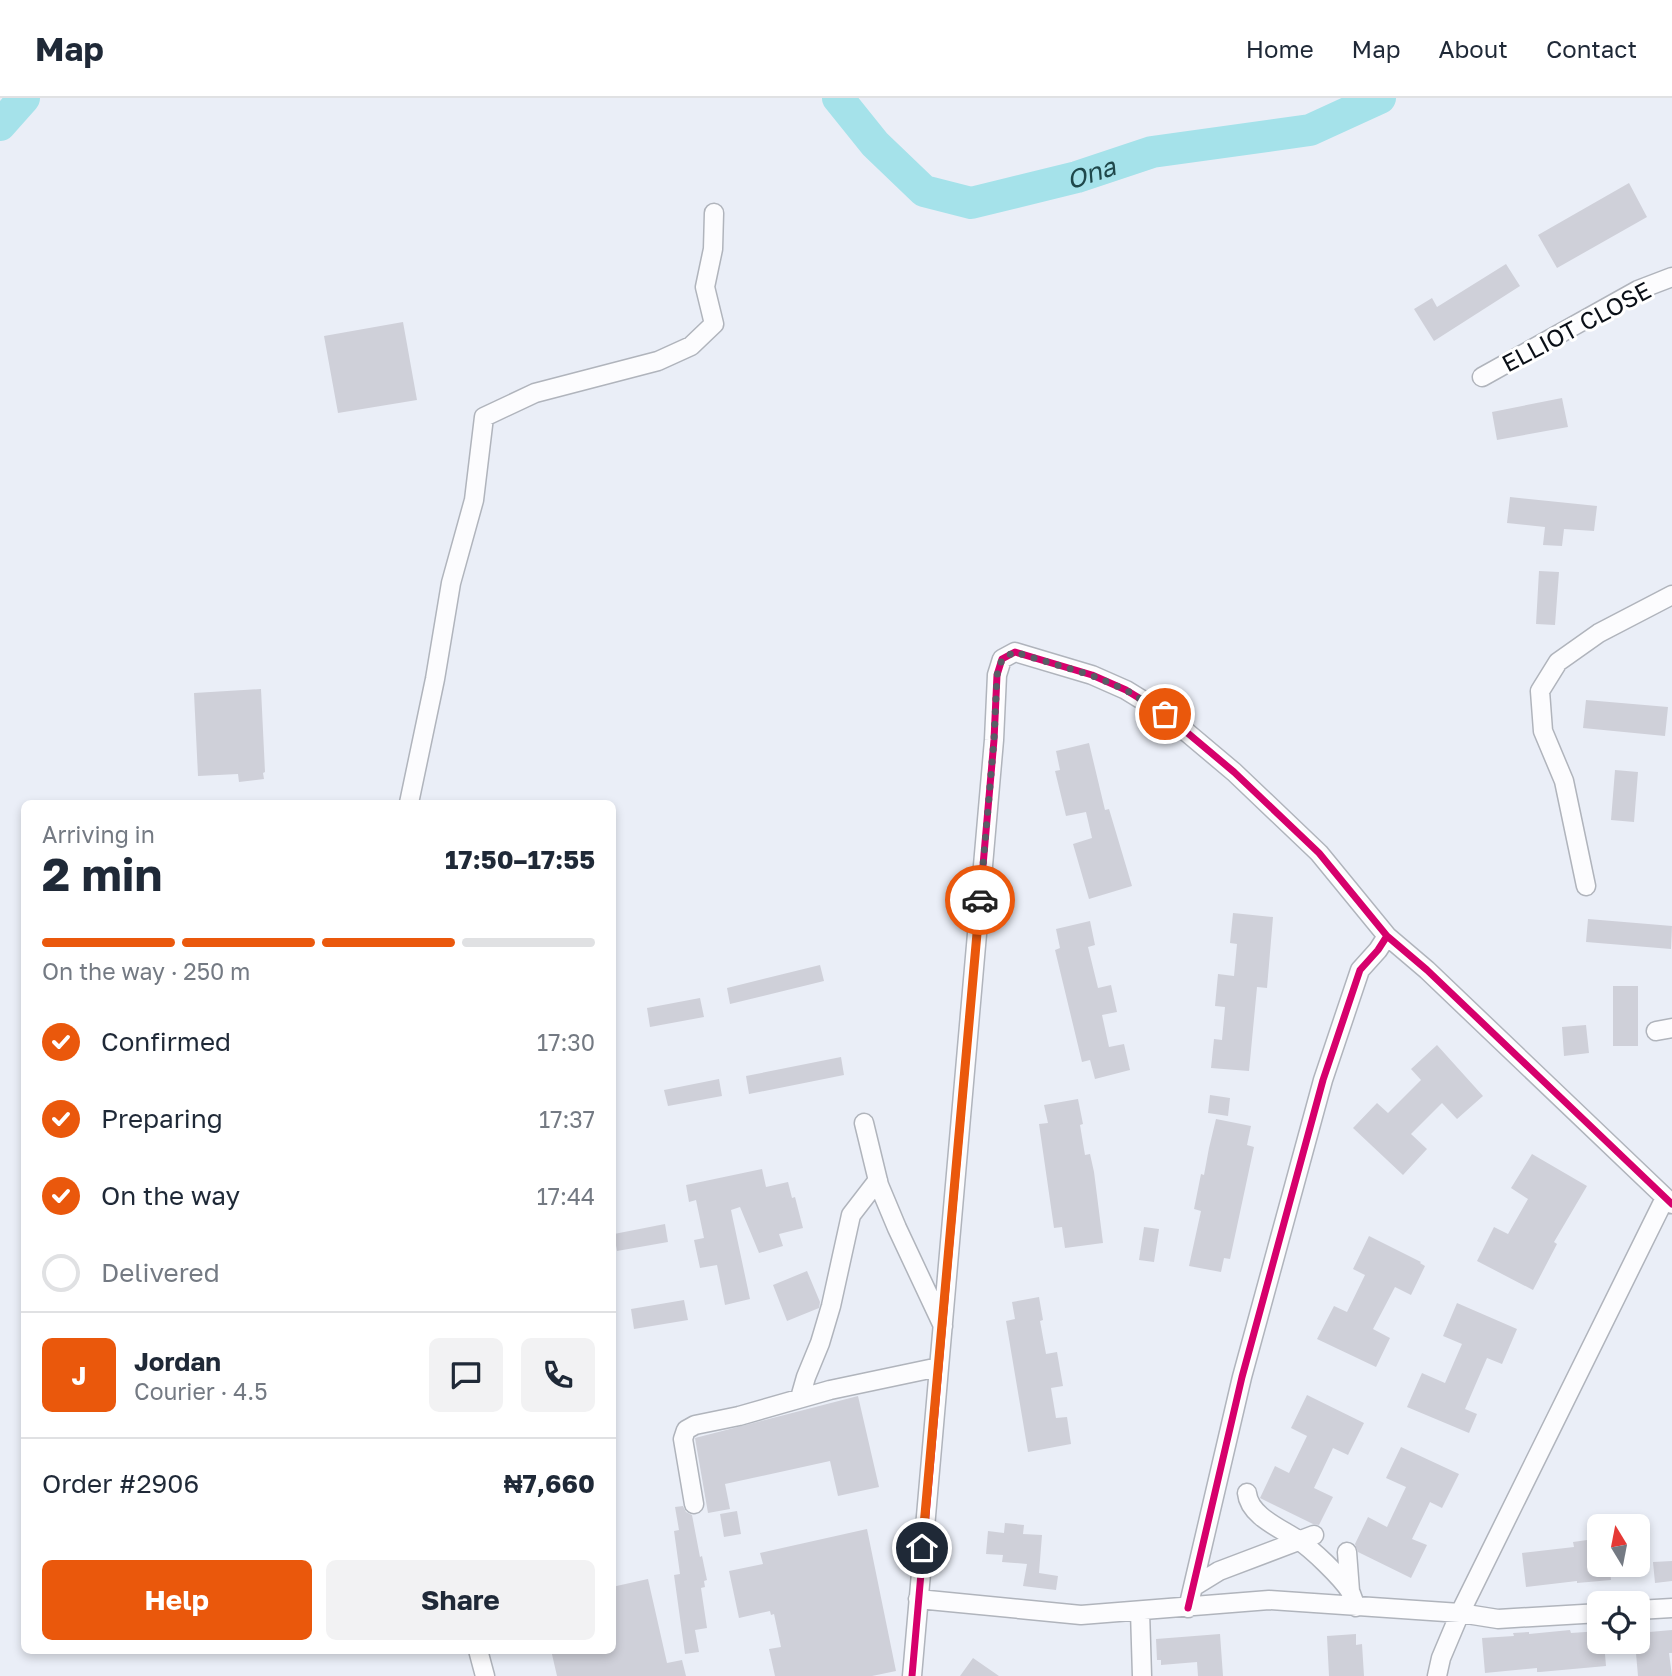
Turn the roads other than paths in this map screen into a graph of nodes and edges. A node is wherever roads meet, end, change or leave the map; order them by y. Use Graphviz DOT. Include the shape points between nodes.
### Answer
graph roads {
  1 [pos="714,213"];
  2 [pos="1672,276"];
  3 [pos="1482,377"];
  4 [pos="1672,595"];
  5 [pos="410,800"];
  6 [pos="1586,886"];
  7 [pos="1387,936"];
  8 [pos="864,1123"];
  9 [pos="878,1180"];
  10 [pos="1669,1201"];
  11 [pos="943,1326"];
  12 [pos="939,1367"];
  13 [pos="800,1398"];
  14 [pos="1247,1493"];
  15 [pos="694,1504"];
  16 [pos="1306,1537"];
  17 [pos="1348,1552"];
  18 [pos="1193,1587"];
  19 [pos="918,1599"];
  20 [pos="1353,1599"];
  21 [pos="1188,1608"];
  22 [pos="1672,1608"];
  23 [pos="1650,1609"];
  24 [pos="1140,1611"];
  25 [pos="1460,1613"];
  26 [pos="1587,1614"];
  27 [pos="479,1654"];
  28 [pos="485,1676"];
  29 [pos="912,1676"];
  30 [pos="1142,1676"];
  31 [pos="1437,1676"];
  1 -- 5 [label="street" via="705,287 715,324 691,346 658,361 535,393 484,416 474,500 451,583"];
  2 -- 3 [label="street, ELLIOT CLOSE" via="1638,290"];
  4 -- 6 [label="street" via="1599,633 1558,662 1540,691 1543,731 1564,781"];
  7 -- 10 [label="street"];
  7 -- 11 [label="street" via="1319,853 1165,714 1091,675 1014,652 1002,659 996,685"];
  7 -- 18 [label="street" via="1360,970 1323,1080 1242,1377"];
  8 -- 9 [label="street"];
  9 -- 11 [label="street"];
  9 -- 13 [label="street" via="851,1215 831,1306"];
  10 -- 25 [label="street"];
  11 -- 12 [label="street"];
  12 -- 13 [label="street"];
  12 -- 19 [label="street"];
  13 -- 15 [label="street" via="686,1430 683,1439"];
  14 -- 16 [label="street" via="1261,1516 1279,1530"];
  16 -- 18 [label="street" via="1219,1571"];
  16 -- 20 [label="street"];
  17 -- 20 [label="street"];
  18 -- 21 [label="street"];
  19 -- 24 [label="street" via="1081,1615"];
  19 -- 29 [label="street"];
  20 -- 21 [label="street" via="1269,1600"];
  20 -- 25 [label="street"];
  21 -- 24 [label="street"];
  22 -- 23 [label="street"];
  24 -- 30 [label="street"];
  25 -- 26 [label="street" via="1498,1619"];
  25 -- 31 [label="street"];
  27 -- 28 [label="street"];
}
